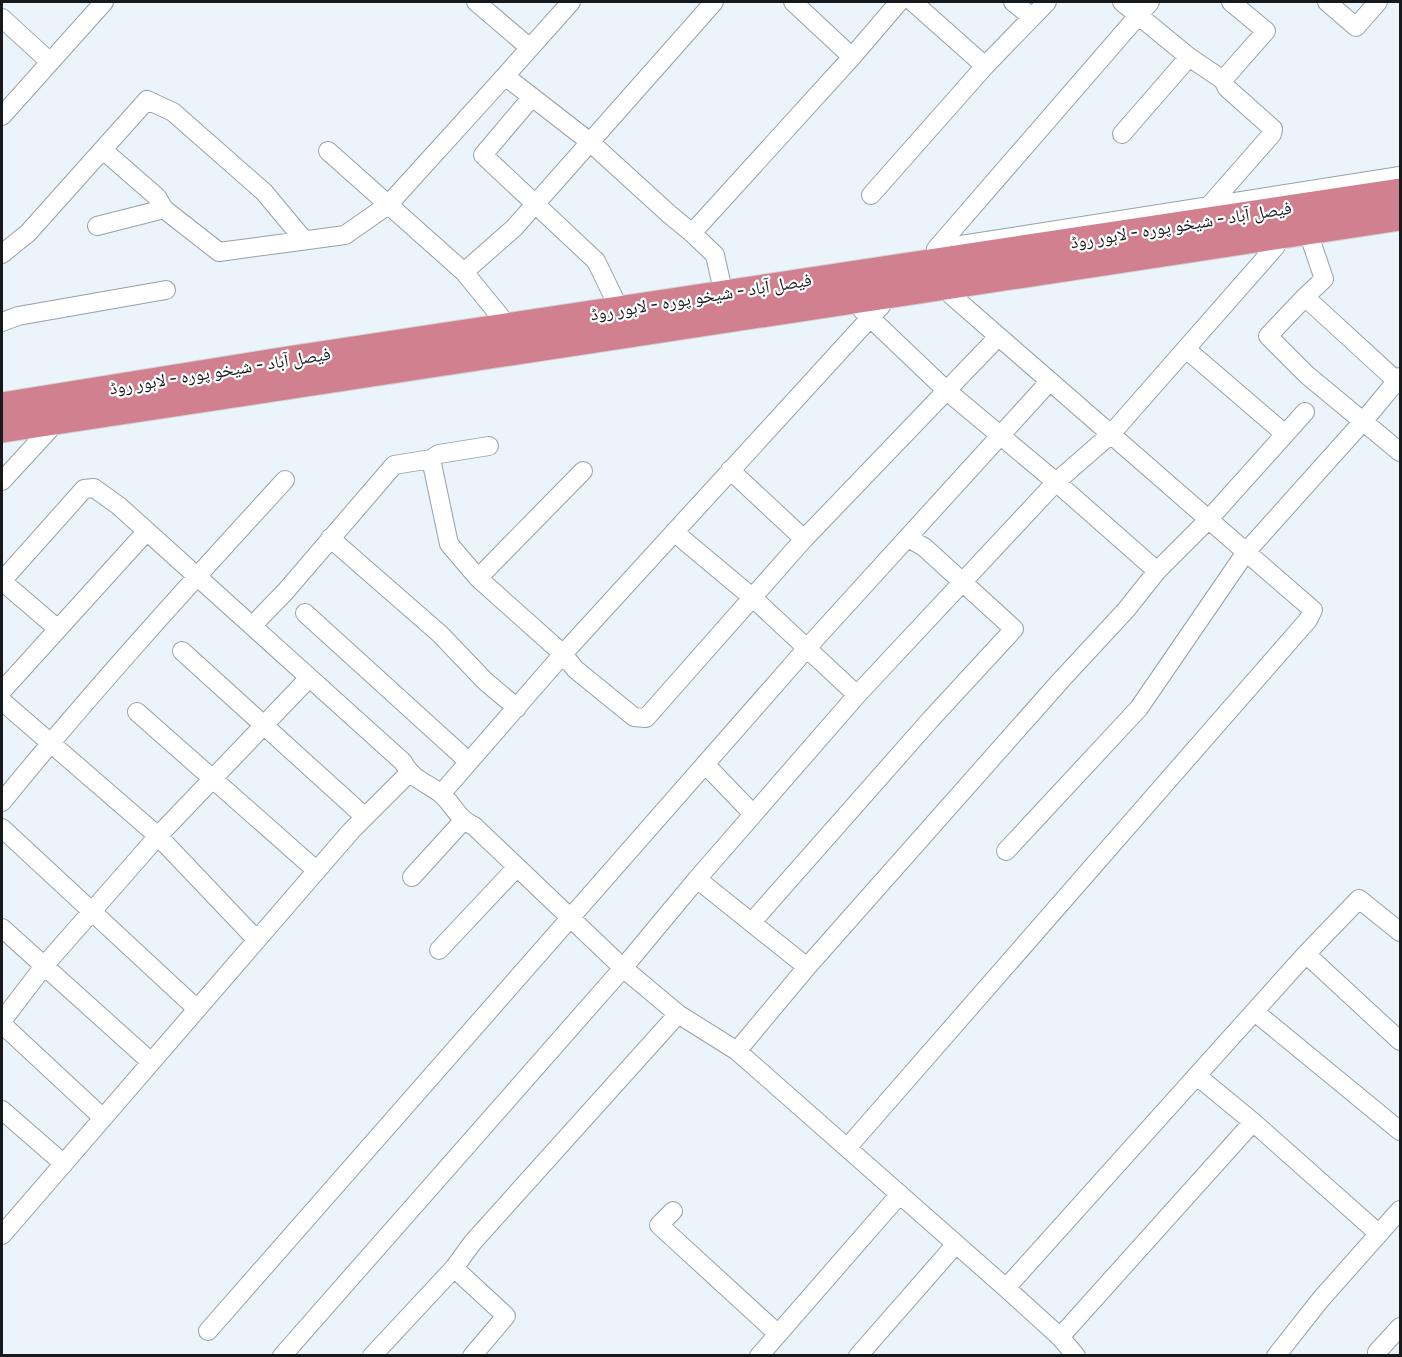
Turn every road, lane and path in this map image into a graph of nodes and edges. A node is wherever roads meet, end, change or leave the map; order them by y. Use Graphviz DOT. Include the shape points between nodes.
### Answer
graph roads {
  1 [pos="104,2"];
  2 [pos="476,2"];
  3 [pos="571,2"];
  4 [pos="714,2"];
  5 [pos="793,2"];
  6 [pos="899,2"];
  7 [pos="913,2"];
  8 [pos="1012,2"];
  9 [pos="1047,2"];
  10 [pos="1122,2"];
  11 [pos="1150,2"];
  12 [pos="1231,2"];
  13 [pos="1327,2"];
  14 [pos="1378,2"];
  15 [pos="1138,15"];
  16 [pos="1032,17"];
  17 [pos="2,18"];
  18 [pos="530,48"];
  19 [pos="852,57"];
  20 [pos="1189,57"];
  21 [pos="50,62"];
  22 [pos="985,66"];
  23 [pos="505,76"];
  24 [pos="1223,80"];
  25 [pos="532,97"];
  26 [pos="2,116"];
  27 [pos="1122,134"];
  28 [pos="590,142"];
  29 [pos="103,150"];
  30 [pos="328,151"];
  31 [pos="1401,176"];
  32 [pos="1401,192"];
  33 [pos="871,195"];
  34 [pos="535,204"];
  35 [pos="388,206"];
  36 [pos="1208,207"];
  37 [pos="164,210"];
  38 [pos="1401,217"];
  39 [pos="98,226"];
  40 [pos="1401,227"];
  41 [pos="692,233"];
  42 [pos="304,240"];
  43 [pos="1311,241"];
  44 [pos="1276,246"];
  45 [pos="936,249"];
  46 [pos="2,254"];
  47 [pos="464,272"];
  48 [pos="721,282"];
  49 [pos="166,290"];
  50 [pos="951,296"];
  51 [pos="1305,297"];
  52 [pos="614,298"];
  53 [pos="870,311"];
  54 [pos="500,316"];
  55 [pos="2,322"];
  56 [pos="998,337"];
  57 [pos="1186,349"];
  58 [pos="1050,381"];
  59 [pos="1399,381"];
  60 [pos="947,391"];
  61 [pos="2,392"];
  62 [pos="2,406"];
  63 [pos="1305,412"];
  64 [pos="1364,421"];
  65 [pos="2,429"];
  66 [pos="49,430"];
  67 [pos="1111,434"];
  68 [pos="1285,434"];
  69 [pos="999,436"];
  70 [pos="2,438"];
  71 [pos="489,446"];
  72 [pos="1401,452"];
  73 [pos="431,459"];
  74 [pos="730,470"];
  75 [pos="583,471"];
  76 [pos="285,480"];
  77 [pos="2,481"];
  78 [pos="1056,482"];
  79 [pos="1209,519"];
  80 [pos="146,532"];
  81 [pos="674,532"];
  82 [pos="330,538"];
  83 [pos="908,538"];
  84 [pos="804,539"];
  85 [pos="1246,552"];
  86 [pos="1157,571"];
  87 [pos="196,577"];
  88 [pos="478,578"];
  89 [pos="2,581"];
  90 [pos="963,583"];
  91 [pos="753,598"];
  92 [pos="305,613"];
  93 [pos="252,626"];
  94 [pos="58,629"];
  95 [pos="807,648"];
  96 [pos="182,651"];
  97 [pos="563,654"];
  98 [pos="308,679"];
  99 [pos="2,692"];
  100 [pos="857,695"];
  101 [pos="2,700"];
  102 [pos="517,708"];
  103 [pos="137,712"];
  104 [pos="262,724"];
  105 [pos="50,742"];
  106 [pos="469,762"];
  107 [pos="705,764"];
  108 [pos="409,773"];
  109 [pos="213,779"];
  110 [pos="441,794"];
  111 [pos="2,802"];
  112 [pos="753,814"];
  113 [pos="365,817"];
  114 [pos="463,821"];
  115 [pos="2,828"];
  116 [pos="158,836"];
  117 [pos="1006,850"];
  118 [pos="517,867"];
  119 [pos="317,871"];
  120 [pos="412,877"];
  121 [pos="697,879"];
  122 [pos="92,911"];
  123 [pos="570,917"];
  124 [pos="752,922"];
  125 [pos="2,928"];
  126 [pos="1401,933"];
  127 [pos="257,940"];
  128 [pos="439,950"];
  129 [pos="1306,954"];
  130 [pos="44,966"];
  131 [pos="623,968"];
  132 [pos="807,968"];
  133 [pos="197,1009"];
  134 [pos="1255,1012"];
  135 [pos="678,1014"];
  136 [pos="2,1023"];
  137 [pos="1401,1041"];
  138 [pos="737,1051"];
  139 [pos="151,1062"];
  140 [pos="1197,1076"];
  141 [pos="2,1110"];
  142 [pos="103,1118"];
  143 [pos="1253,1122"];
  144 [pos="1401,1131"];
  145 [pos="847,1148"];
  146 [pos="64,1164"];
  147 [pos="900,1194"];
  148 [pos="1401,1210"];
  149 [pos="674,1211"];
  150 [pos="4,1227"];
  151 [pos="1378,1233"];
  152 [pos="956,1244"];
  153 [pos="454,1268"];
  154 [pos="1006,1288"];
  155 [pos="1401,1327"];
  156 [pos="208,1331"];
  157 [pos="778,1334"];
  158 [pos="1060,1337"];
  159 [pos="1377,1352"];
  160 [pos="282,1356"];
  161 [pos="372,1356"];
  162 [pos="472,1356"];
  163 [pos="759,1356"];
  164 [pos="858,1356"];
  165 [pos="1076,1356"];
  166 [pos="1276,1356"];
  1 -- 21 [label="street"];
  2 -- 18 [label="street"];
  3 -- 18 [label="street"];
  4 -- 28 [label="street"];
  5 -- 19 [label="street"];
  6 -- 19 [label="street"];
  7 -- 22 [label="street"];
  8 -- 16 [label="street"];
  9 -- 16 [label="street"];
  10 -- 15 [label="street"];
  11 -- 15 [label="street"];
  12 -- 24 [label="street" via="1266,31"];
  13 -- 14 [label="street" via="1356,27"];
  15 -- 20 [label="street"];
  15 -- 45 [label="street"];
  16 -- 22 [label="street"];
  17 -- 21 [label="street"];
  18 -- 23 [label="street"];
  19 -- 41 [label="street"];
  20 -- 24 [label="street"];
  20 -- 27 [label="street"];
  21 -- 26 [label="street"];
  22 -- 33 [label="street"];
  23 -- 25 [label="street"];
  23 -- 35 [label="street"];
  24 -- 36 [label="street" via="1273,129"];
  25 -- 28 [label="street"];
  25 -- 34 [label="street" via="483,155"];
  28 -- 34 [label="street"];
  28 -- 41 [label="street"];
  29 -- 37 [label="street" via="157,196"];
  29 -- 42 [label="street" via="147,100 173,112 264,192"];
  29 -- 46 [label="street" via="28,233"];
  30 -- 35 [label="street"];
  31 -- 36 [label="street"];
  32 -- 62 [label="highway, فیصل آباد - شیخو پورہ - لاہور روڈ"];
  34 -- 47 [label="street"];
  34 -- 52 [label="street" via="596,261"];
  35 -- 42 [label="street" via="345,235"];
  35 -- 47 [label="street"];
  36 -- 45 [label="street"];
  37 -- 39 [label="street"];
  37 -- 42 [label="street" via="219,252"];
  38 -- 65 [label="highway, فیصل آباد - شیخو پورہ - لاہور روڈ"];
  40 -- 43 [label="street"];
  41 -- 48 [label="street" via="715,255"];
  43 -- 44 [label="street"];
  43 -- 51 [label="street" via="1324,279"];
  44 -- 50 [label="street"];
  44 -- 57 [label="street"];
  45 -- 48 [label="street"];
  47 -- 54 [label="street"];
  48 -- 52 [label="street"];
  49 -- 55 [label="street"];
  50 -- 53 [label="street"];
  50 -- 56 [label="street"];
  51 -- 59 [label="street"];
  51 -- 64 [label="street" via="1268,336 1307,375"];
  52 -- 54 [label="street"];
  53 -- 60 [label="street"];
  53 -- 66 [label="street"];
  53 -- 74 [label="street"];
  54 -- 61 [label="street"];
  56 -- 58 [label="street"];
  56 -- 60 [label="street"];
  57 -- 67 [label="street"];
  57 -- 68 [label="street"];
  58 -- 67 [label="street"];
  58 -- 69 [label="street"];
  59 -- 64 [label="street"];
  60 -- 69 [label="street"];
  60 -- 84 [label="street"];
  63 -- 68 [label="street"];
  64 -- 72 [label="street"];
  64 -- 85 [label="street"];
  66 -- 70 [label="street"];
  66 -- 77 [label="street"];
  67 -- 78 [label="street"];
  67 -- 79 [label="street"];
  68 -- 79 [label="street"];
  69 -- 78 [label="street"];
  69 -- 83 [label="street"];
  71 -- 73 [label="street" via="439,454"];
  73 -- 82 [label="street" via="394,465"];
  73 -- 88 [label="street" via="449,544"];
  74 -- 81 [label="street"];
  74 -- 84 [label="street"];
  75 -- 88 [label="street"];
  76 -- 87 [label="street"];
  78 -- 86 [label="street"];
  78 -- 90 [label="street"];
  79 -- 85 [label="street"];
  79 -- 86 [label="street"];
  80 -- 87 [label="street"];
  80 -- 89 [label="street" via="94,488 84,489"];
  80 -- 94 [label="street"];
  81 -- 91 [label="street"];
  81 -- 97 [label="street"];
  82 -- 93 [label="street"];
  82 -- 102 [label="street"];
  83 -- 90 [label="street" via="924,547"];
  83 -- 95 [label="street"];
  84 -- 91 [label="street"];
  85 -- 117 [label="street" via="1139,708"];
  85 -- 145 [label="street" via="1313,610 1308,621"];
  86 -- 132 [label="street"];
  87 -- 93 [label="street"];
  87 -- 105 [label="street"];
  88 -- 97 [label="street"];
  89 -- 94 [label="street"];
  90 -- 100 [label="street"];
  90 -- 124 [label="street" via="1014,629"];
  91 -- 95 [label="street"];
  91 -- 97 [label="street" via="646,718 634,717 575,669"];
  92 -- 106 [label="street"];
  93 -- 98 [label="street"];
  94 -- 99 [label="street"];
  95 -- 100 [label="street"];
  95 -- 107 [label="street"];
  96 -- 104 [label="street"];
  97 -- 102 [label="street"];
  98 -- 104 [label="street"];
  98 -- 108 [label="street" via="403,762"];
  100 -- 112 [label="street"];
  101 -- 105 [label="street"];
  102 -- 106 [label="street"];
  103 -- 109 [label="street"];
  104 -- 109 [label="street"];
  104 -- 113 [label="street"];
  105 -- 111 [label="street"];
  105 -- 116 [label="street"];
  106 -- 110 [label="street"];
  107 -- 112 [label="street"];
  107 -- 123 [label="street"];
  108 -- 110 [label="street"];
  108 -- 113 [label="street"];
  109 -- 116 [label="street"];
  109 -- 119 [label="street"];
  110 -- 114 [label="street"];
  112 -- 121 [label="street"];
  113 -- 119 [label="street"];
  114 -- 118 [label="street" via="474,826"];
  114 -- 120 [label="street"];
  115 -- 122 [label="street"];
  116 -- 122 [label="street"];
  116 -- 127 [label="street"];
  118 -- 123 [label="street"];
  118 -- 128 [label="street"];
  119 -- 127 [label="street"];
  121 -- 124 [label="street"];
  121 -- 131 [label="street"];
  122 -- 130 [label="street"];
  122 -- 133 [label="street"];
  123 -- 131 [label="street"];
  123 -- 156 [label="street"];
  124 -- 132 [label="street"];
  125 -- 130 [label="street"];
  126 -- 129 [label="street" via="1359,899"];
  127 -- 133 [label="street"];
  129 -- 134 [label="street"];
  129 -- 137 [label="street"];
  130 -- 136 [label="street"];
  130 -- 139 [label="street"];
  131 -- 135 [label="street"];
  131 -- 160 [label="street"];
  132 -- 138 [label="street"];
  133 -- 139 [label="street"];
  134 -- 140 [label="street"];
  134 -- 144 [label="street"];
  135 -- 138 [label="street"];
  135 -- 153 [label="street"];
  136 -- 142 [label="street"];
  138 -- 145 [label="street"];
  139 -- 142 [label="street"];
  140 -- 143 [label="street"];
  140 -- 154 [label="street"];
  141 -- 146 [label="street"];
  142 -- 146 [label="street"];
  143 -- 151 [label="street"];
  143 -- 158 [label="street"];
  145 -- 147 [label="street"];
  146 -- 150 [label="street"];
  147 -- 152 [label="street"];
  147 -- 157 [label="street"];
  148 -- 151 [label="street"];
  149 -- 157 [label="street" via="659,1225"];
  151 -- 166 [label="street"];
  152 -- 154 [label="street"];
  152 -- 164 [label="street"];
  153 -- 161 [label="street"];
  153 -- 162 [label="street" via="506,1317"];
  154 -- 158 [label="street"];
  155 -- 159 [label="street"];
  157 -- 163 [label="street"];
  158 -- 165 [label="street"];
}
